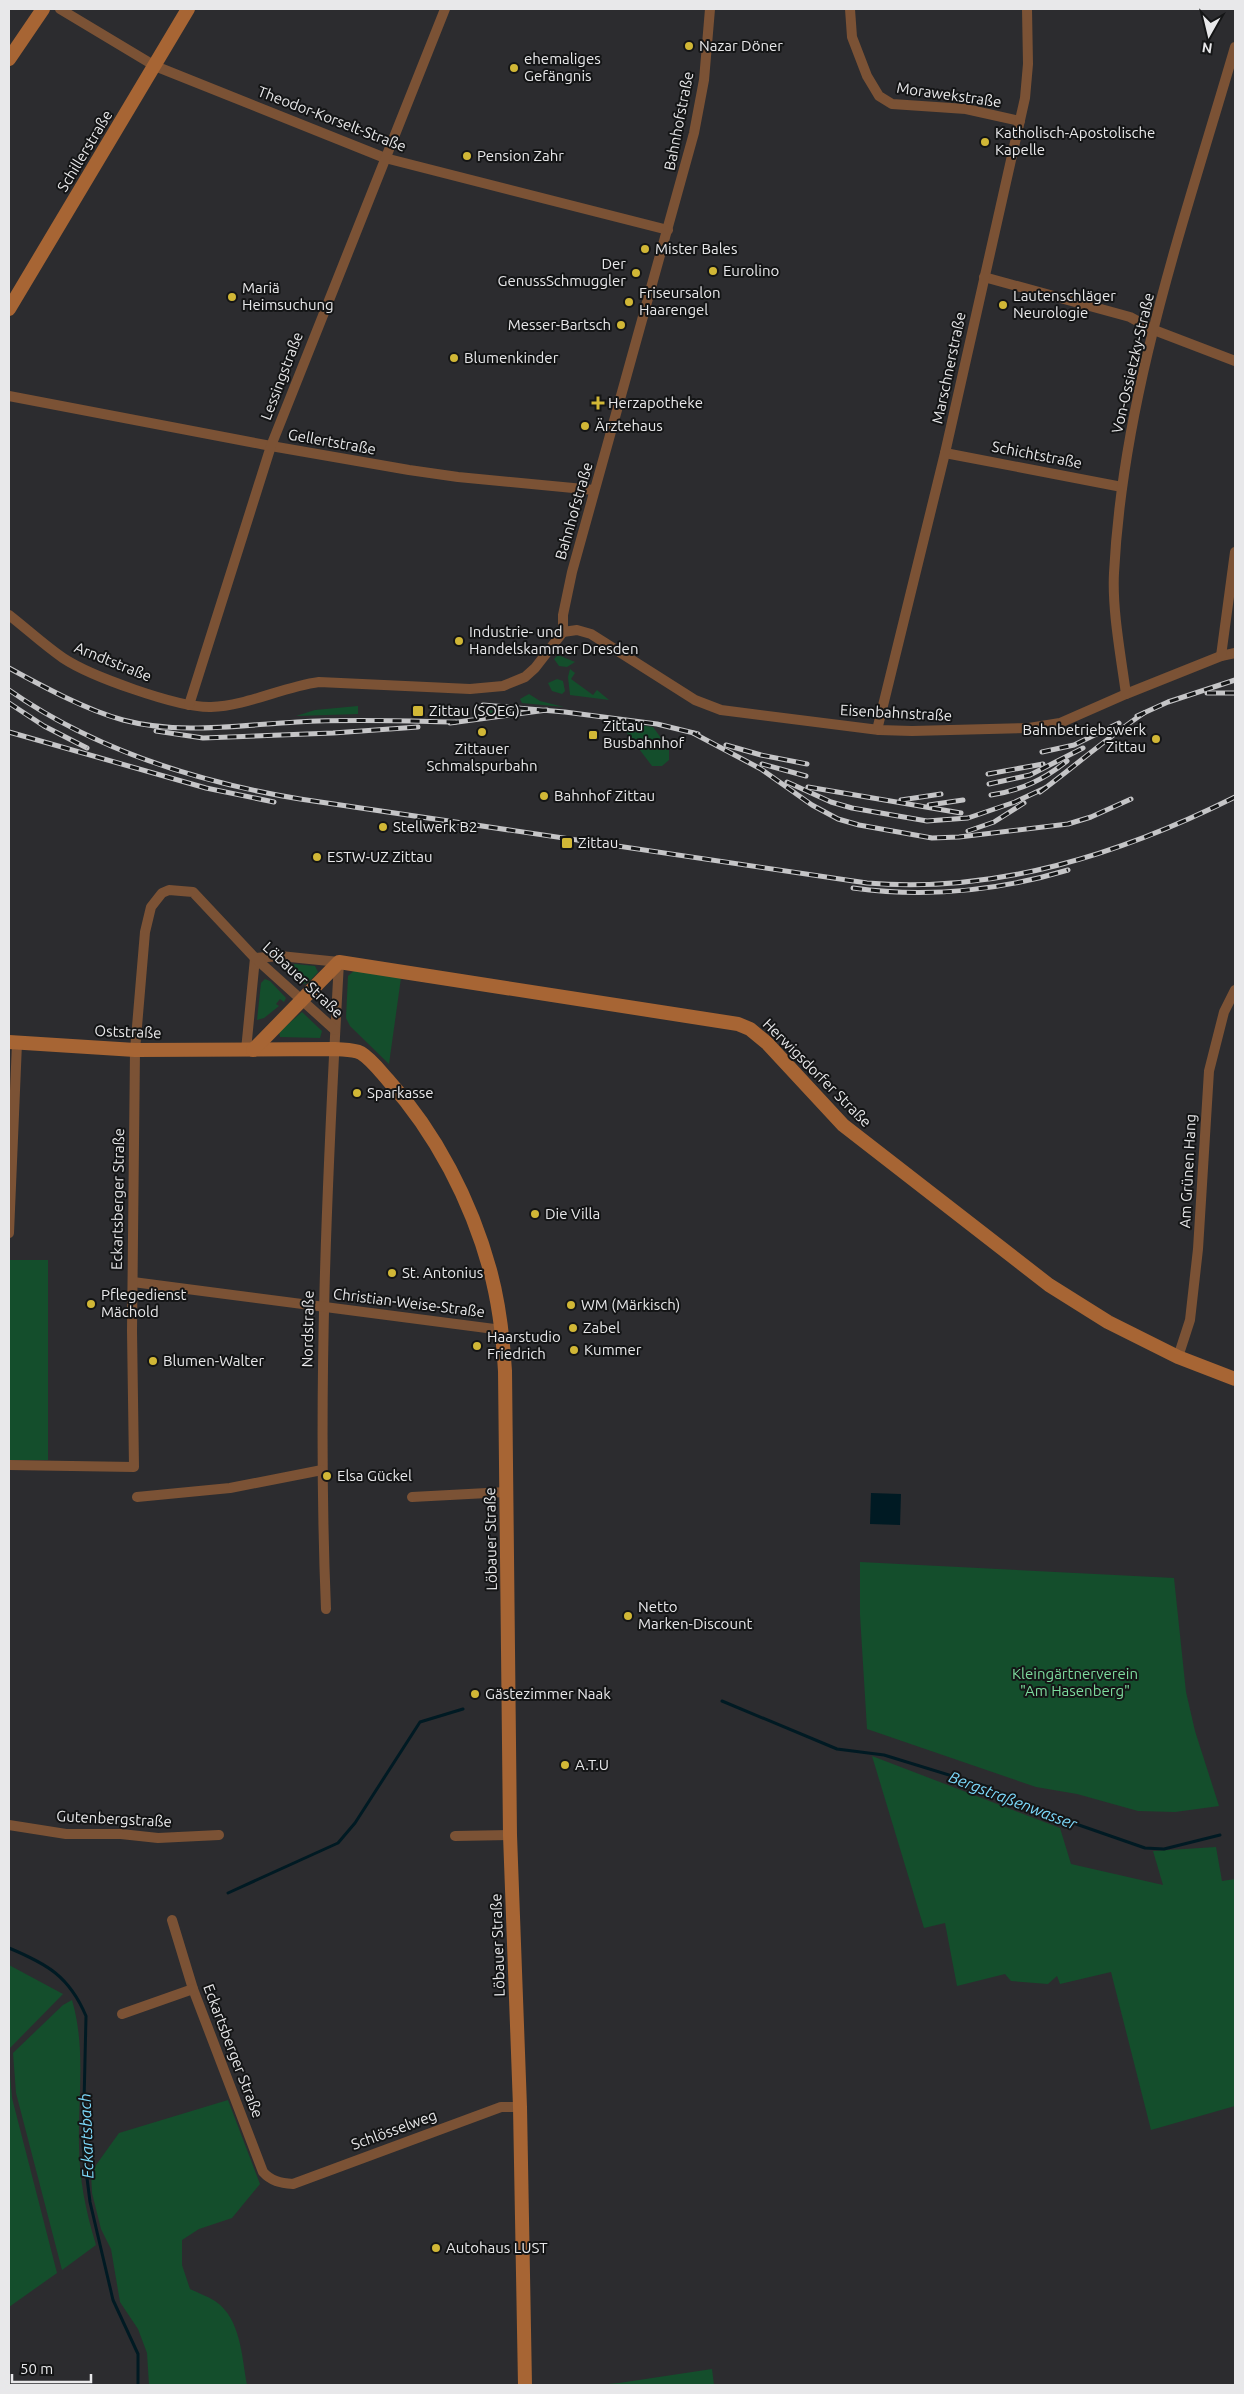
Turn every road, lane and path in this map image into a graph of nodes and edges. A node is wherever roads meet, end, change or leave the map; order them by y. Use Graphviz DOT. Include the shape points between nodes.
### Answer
graph roads {
  1 [pos="43,9"];
  2 [pos="60,9"];
  3 [pos="188,9"];
  4 [pos="445,9"];
  5 [pos="710,9"];
  6 [pos="850,9"];
  7 [pos="1027,9"];
  8 [pos="1235,47"];
  9 [pos="9,59"];
  10 [pos="154,66"];
  11 [pos="1020,121"];
  12 [pos="385,158"];
  13 [pos="668,230"];
  14 [pos="984,277"];
  15 [pos="9,309"];
  16 [pos="1154,330"];
  17 [pos="1235,361"];
  18 [pos="9,396"];
  19 [pos="271,446"];
  20 [pos="945,453"];
  21 [pos="1122,487"];
  22 [pos="594,490"];
  23 [pos="1235,552"];
  24 [pos="9,615"];
  25 [pos="563,632"];
  26 [pos="1235,653"];
  27 [pos="1221,656"];
  28 [pos="1126,694"];
  29 [pos="189,705"];
  30 [pos="879,730"];
  31 [pos="145,932"];
  32 [pos="254,958"];
  33 [pos="339,962"];
  34 [pos="1235,990"];
  35 [pos="302,1000"];
  36 [pos="335,1030"];
  37 [pos="13,1042"];
  38 [pos="334,1049"];
  39 [pos="135,1050"];
  40 [pos="250,1050"];
  41 [pos="9,1233"];
  42 [pos="133,1282"];
  43 [pos="322,1307"];
  44 [pos="502,1330"];
  45 [pos="1178,1356"];
  46 [pos="1235,1379"];
  47 [pos="9,1465"];
  48 [pos="322,1470"];
  49 [pos="506,1492"];
  50 [pos="137,1497"];
  51 [pos="412,1497"];
  52 [pos="326,1609"];
  53 [pos="9,1825"];
  54 [pos="219,1835"];
  55 [pos="510,1835"];
  56 [pos="455,1836"];
  57 [pos="172,1920"];
  58 [pos="193,1989"];
  59 [pos="122,2014"];
  60 [pos="520,2107"];
  61 [pos="279,2183"];
  62 [pos="526,2385"];
  1 -- 9 [label="main road"];
  2 -- 10 [label="street, Theodor-Korselt-Straße"];
  3 -- 10 [label="main road, Schillerstraße"];
  4 -- 12 [label="street, Lessingstraße"];
  5 -- 13 [label="street, Bahnhofstraße" via="704,80 692,142"];
  6 -- 11 [label="street, Morawekstraße" via="852,37 867,76 879,96 892,104 966,109"];
  7 -- 11 [label="street, Marschnerstraße" via="1028,64"];
  8 -- 16 [label="street, Von-Ossietzky-Straße"];
  10 -- 12 [label="street, Theodor-Korselt-Straße"];
  10 -- 15 [label="main road, Schillerstraße"];
  11 -- 14 [label="street, Marschnerstraße"];
  12 -- 13 [label="street, Theodor-Korselt-Straße"];
  12 -- 19 [label="street, Lessingstraße"];
  13 -- 22 [label="street, Bahnhofstraße"];
  14 -- 16 [label="street" via="1130,317"];
  14 -- 20 [label="street, Marschnerstraße"];
  16 -- 17 [label="street"];
  16 -- 21 [label="street, Von-Ossietzky-Straße" via="1137,398"];
  18 -- 19 [label="street, Gellertstraße"];
  19 -- 22 [label="street, Gellertstraße" via="458,477"];
  19 -- 29 [label="street, Lessingstraße"];
  20 -- 21 [label="street, Schichtstraße"];
  20 -- 30 [label="street, Marschnerstraße"];
  21 -- 28 [label="street, Von-Ossietzky-Straße" via="1114,575"];
  22 -- 25 [label="street, Bahnhofstraße" via="572,572 563,615"];
  23 -- 27 [label="street"];
  24 -- 29 [label="street, Arndtstraße" via="62,658 80,668"];
  25 -- 29 [label="street" via="525,677 503,686 470,689 318,682 232,705"];
  25 -- 30 [label="street, Eisenbahnstraße" via="577,630 591,634 694,700 721,710"];
  26 -- 27 [label="street, Eisenbahnstraße"];
  27 -- 28 [label="street, Eisenbahnstraße"];
  28 -- 30 [label="street, Eisenbahnstraße" via="1071,720 1037,727 970,731"];
  31 -- 32 [label="street, Löbauer Straße" via="151,907 162,893 169,890 193,892"];
  31 -- 39 [label="street, Eckartsberger Straße"];
  32 -- 33 [label="street" via="280,956"];
  32 -- 35 [label="street, Löbauer Straße"];
  32 -- 40 [label="street"];
  33 -- 35 [label="main road"];
  33 -- 36 [label="street"];
  33 -- 45 [label="main road, Herwigsdorfer Straße" via="725,1021 750,1029 843,1125 989,1240 1049,1285 1108,1322"];
  34 -- 45 [label="street, Am Grünen Hang" via="1224,1012 1209,1071 1198,1249 1190,1320"];
  35 -- 36 [label="street, Löbauer Straße"];
  35 -- 40 [label="main road"];
  36 -- 38 [label="street, Löbauer Straße"];
  37 -- 39 [label="main road, Oststraße"];
  37 -- 41 [label="street"];
  38 -- 40 [label="main road, Oststraße"];
  38 -- 43 [label="street, Nordstraße"];
  38 -- 44 [label="main road, Löbauer Straße" via="360,1053 373,1064 408,1102 437,1146 477,1228 490,1270"];
  39 -- 40 [label="main road, Oststraße"];
  39 -- 42 [label="street, Eckartsberger Straße"];
  42 -- 43 [label="street, Christian-Weise-Straße"];
  42 -- 47 [label="street, Eckartsberger Straße" via="134,1467"];
  43 -- 44 [label="street, Christian-Weise-Straße"];
  43 -- 48 [label="street, Nordstraße"];
  44 -- 49 [label="main road, Löbauer Straße"];
  45 -- 46 [label="main road, Herwigsdorfer Straße"];
  48 -- 50 [label="street" via="230,1488"];
  48 -- 52 [label="street, Nordstraße"];
  49 -- 51 [label="street"];
  49 -- 55 [label="main road, Löbauer Straße"];
  53 -- 54 [label="street, Gutenbergstraße" via="66,1834 158,1838"];
  55 -- 56 [label="street"];
  55 -- 60 [label="main road, Löbauer Straße"];
  57 -- 58 [label="street, Eckartsberger Straße"];
  58 -- 59 [label="street"];
  58 -- 61 [label="street, Eckartsberger Straße" via="263,2172"];
  60 -- 61 [label="street, Schlösselweg" via="501,2107 293,2184"];
  60 -- 62 [label="main road, Löbauer Straße"];
}
